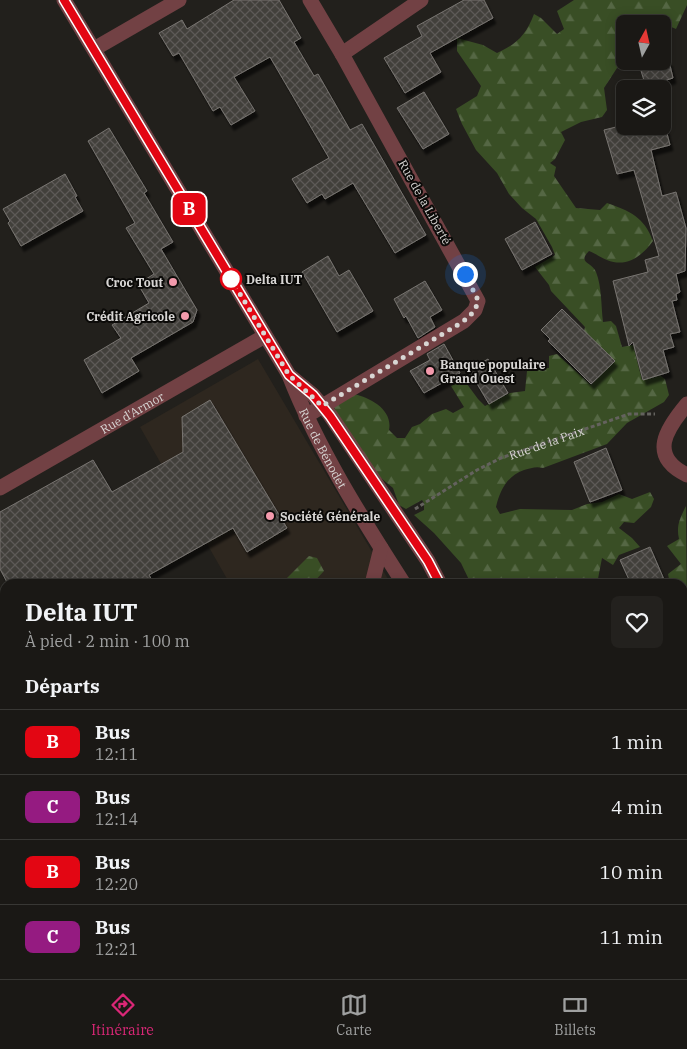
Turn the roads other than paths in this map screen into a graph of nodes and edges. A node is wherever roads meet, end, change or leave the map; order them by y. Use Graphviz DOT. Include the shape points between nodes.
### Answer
graph roads {
  1 [pos="64,0"];
  2 [pos="179,0"];
  3 [pos="310,0"];
  4 [pos="421,0"];
  5 [pos="94,49"];
  6 [pos="342,54"];
  7 [pos="265,336"];
  8 [pos="286,370"];
  9 [pos="322,406"];
  10 [pos="683,409"];
  11 [pos="306,416"];
  12 [pos="687,475"];
  13 [pos="0,488"];
  14 [pos="381,548"];
  15 [pos="373,579"];
  16 [pos="401,579"];
  17 [pos="437,579"];
  1 -- 5 [label="street, Rue de Bénodet"];
  2 -- 5 [label="street"];
  3 -- 6 [label="street, Rue de la Liberté"];
  4 -- 6 [label="street"];
  5 -- 7 [label="street, Rue de Bénodet"];
  6 -- 9 [label="street, Rue de la Liberté" via="478,300 475,310 464,321"];
  7 -- 8 [label="street, Rue de Bénodet"];
  7 -- 13 [label="street, Rue d'Armor"];
  8 -- 9 [label="street, Rue de Bénodet"];
  8 -- 11 [label="street, Rue de Bénodet"];
  9 -- 11 [label="street, Rue de la Liberté"];
  9 -- 17 [label="street, Rue de Bénodet" via="386,497"];
  10 -- 12 [label="street" via="666,433 664,448 669,462"];
  11 -- 14 [label="street, Rue de Bénodet"];
  14 -- 15 [label="street"];
  14 -- 16 [label="street, Rue de Bénodet"];
}
